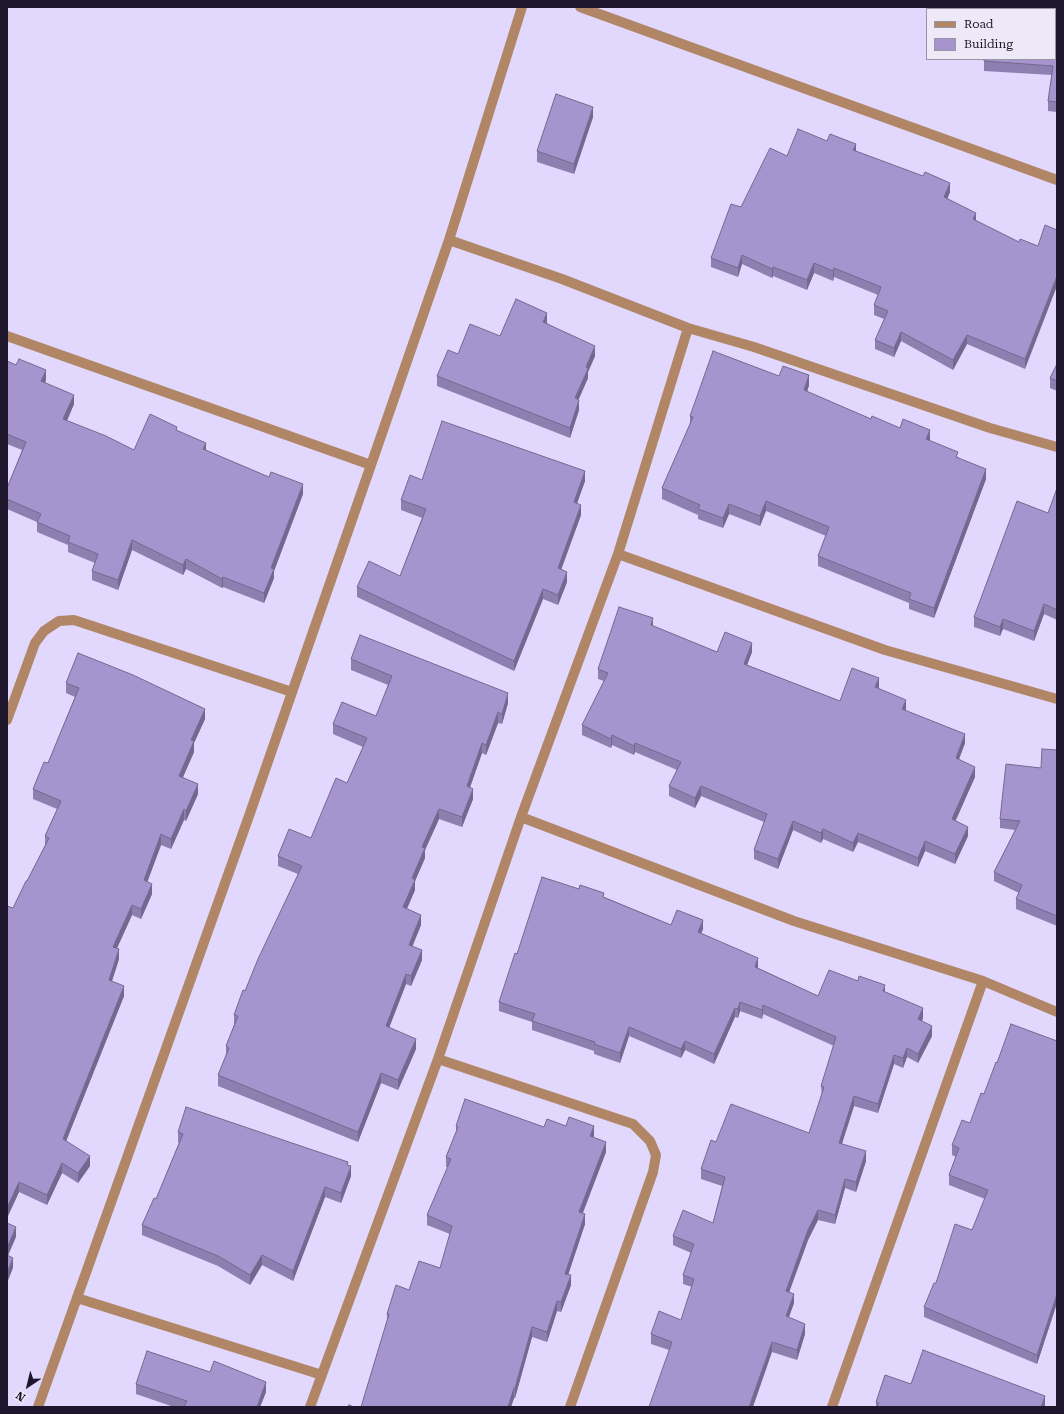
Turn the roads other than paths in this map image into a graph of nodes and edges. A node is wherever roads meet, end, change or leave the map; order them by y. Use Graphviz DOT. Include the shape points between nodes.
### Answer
graph roads {
  1 [pos="522,7"];
  2 [pos="580,7"];
  3 [pos="1057,180"];
  4 [pos="449,240"];
  5 [pos="688,328"];
  6 [pos="7,336"];
  7 [pos="1057,447"];
  8 [pos="371,465"];
  9 [pos="618,554"];
  10 [pos="292,692"];
  11 [pos="1057,699"];
  12 [pos="7,720"];
  13 [pos="522,816"];
  14 [pos="983,981"];
  15 [pos="1057,1012"];
  16 [pos="438,1059"];
  17 [pos="77,1298"];
  18 [pos="322,1375"];
  19 [pos="38,1407"];
  20 [pos="310,1407"];
  21 [pos="570,1407"];
  22 [pos="832,1407"];
  1 -- 4 [label="street"];
  2 -- 3 [label="street"];
  4 -- 5 [label="street" via="562,279"];
  4 -- 8 [label="street"];
  5 -- 7 [label="street" via="754,347 990,428"];
  5 -- 9 [label="street"];
  6 -- 8 [label="street"];
  8 -- 10 [label="street"];
  9 -- 11 [label="street" via="885,650"];
  9 -- 13 [label="street"];
  10 -- 12 [label="street" via="74,620 59,621 44,631 35,643"];
  10 -- 17 [label="street"];
  13 -- 14 [label="street" via="794,921"];
  13 -- 16 [label="street"];
  14 -- 15 [label="street"];
  14 -- 22 [label="street"];
  16 -- 18 [label="street"];
  16 -- 21 [label="street" via="632,1124 650,1141 656,1155 653,1172"];
  17 -- 18 [label="street"];
  17 -- 19 [label="street"];
  18 -- 20 [label="street"];
}
